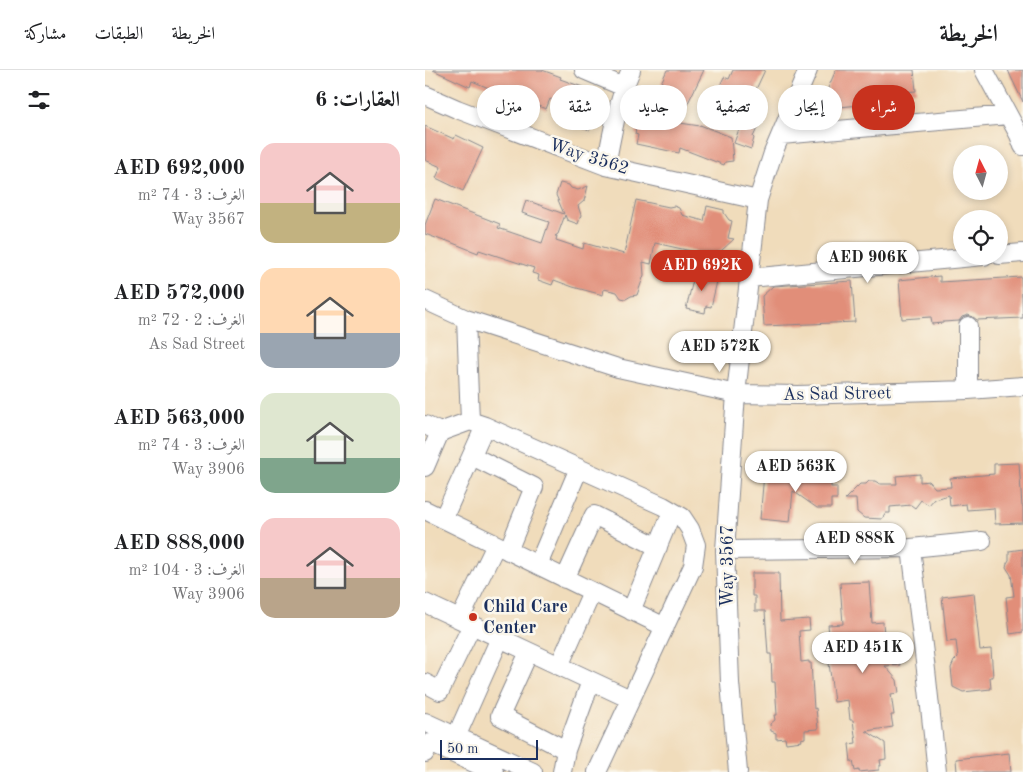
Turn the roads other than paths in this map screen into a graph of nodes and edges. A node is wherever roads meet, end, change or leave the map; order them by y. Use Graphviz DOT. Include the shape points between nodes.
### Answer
graph roads {
  1 [pos="584,70"];
  2 [pos="631,70"];
  3 [pos="808,70"];
  4 [pos="984,70"];
  5 [pos="620,85"];
  6 [pos="625,85"];
  7 [pos="425,95"];
  8 [pos="620,101"];
  9 [pos="1008,115"];
  10 [pos="781,135"];
  11 [pos="1021,138"];
  12 [pos="606,166"];
  13 [pos="758,200"];
  14 [pos="1023,253"];
  15 [pos="1008,254"];
  16 [pos="953,259"];
  17 [pos="749,278"];
  18 [pos="425,300"];
  19 [pos="467,319"];
  20 [pos="968,326"];
  21 [pos="1023,386"];
  22 [pos="968,390"];
  23 [pos="736,394"];
  24 [pos="478,423"];
  25 [pos="432,428"];
  26 [pos="472,456"];
  27 [pos="425,467"];
  28 [pos="579,468"];
  29 [pos="425,510"];
  30 [pos="672,512"];
  31 [pos="443,519"];
  32 [pos="982,542"];
  33 [pos="658,546"];
  34 [pos="502,548"];
  35 [pos="911,548"];
  36 [pos="725,550"];
  37 [pos="538,565"];
  38 [pos="565,579"];
  39 [pos="592,592"];
  40 [pos="425,602"];
  41 [pos="631,611"];
  42 [pos="466,622"];
  43 [pos="665,627"];
  44 [pos="500,638"];
  45 [pos="529,652"];
  46 [pos="559,666"];
  47 [pos="591,681"];
  48 [pos="425,683"];
  49 [pos="631,699"];
  50 [pos="425,722"];
  51 [pos="456,737"];
  52 [pos="566,750"];
  53 [pos="425,753"];
  54 [pos="494,772"];
  55 [pos="533,772"];
  56 [pos="562,772"];
  57 [pos="597,772"];
  58 [pos="739,772"];
  59 [pos="937,772"];
  1 -- 5 [label="street"];
  2 -- 6 [label="street"];
  3 -- 10 [label="street, Way 3567"];
  4 -- 9 [label="street"];
  7 -- 12 [label="street, Way 3562"];
  8 -- 12 [label="street"];
  9 -- 10 [label="street"];
  9 -- 11 [label="street"];
  10 -- 13 [label="street, Way 3567"];
  12 -- 13 [label="street, Way 3562"];
  13 -- 17 [label="street, Way 3567"];
  14 -- 15 [label="street"];
  16 -- 17 [label="street"];
  17 -- 23 [label="street, Way 3567"];
  18 -- 19 [label="street, As Sad Street"];
  19 -- 23 [label="street, As Sad Street" via="618,368"];
  19 -- 24 [label="street"];
  20 -- 22 [label="street"];
  21 -- 22 [label="street, As Sad Street"];
  22 -- 23 [label="street, As Sad Street" via="798,396"];
  23 -- 36 [label="street, Way 3567"];
  24 -- 25 [label="street"];
  24 -- 26 [label="street"];
  24 -- 28 [label="street"];
  25 -- 27 [label="street"];
  26 -- 31 [label="street"];
  26 -- 34 [label="street" via="534,487"];
  28 -- 30 [label="street"];
  28 -- 37 [label="street"];
  29 -- 31 [label="street"];
  30 -- 33 [label="street"];
  30 -- 43 [label="street" via="682,518 690,529 695,544 693,566"];
  31 -- 34 [label="street"];
  32 -- 35 [label="street"];
  33 -- 38 [label="street" via="594,515"];
  33 -- 41 [label="street"];
  34 -- 37 [label="street"];
  34 -- 42 [label="street"];
  35 -- 36 [label="street"];
  35 -- 59 [label="street"];
  36 -- 58 [label="street, Way 3567"];
  37 -- 38 [label="street"];
  38 -- 39 [label="street"];
  39 -- 41 [label="street"];
  39 -- 46 [label="street"];
  40 -- 42 [label="street"];
  41 -- 43 [label="street"];
  42 -- 44 [label="street"];
  42 -- 48 [label="street" via="440,691"];
  43 -- 49 [label="street"];
  44 -- 45 [label="street"];
  44 -- 51 [label="street"];
  45 -- 46 [label="street"];
  45 -- 52 [label="street" via="500,716"];
  46 -- 47 [label="street"];
  47 -- 49 [label="street"];
  47 -- 52 [label="street"];
  49 -- 57 [label="street"];
  50 -- 51 [label="street"];
  51 -- 55 [label="street"];
  52 -- 56 [label="street"];
  53 -- 54 [label="street" via="430,743"];
}
